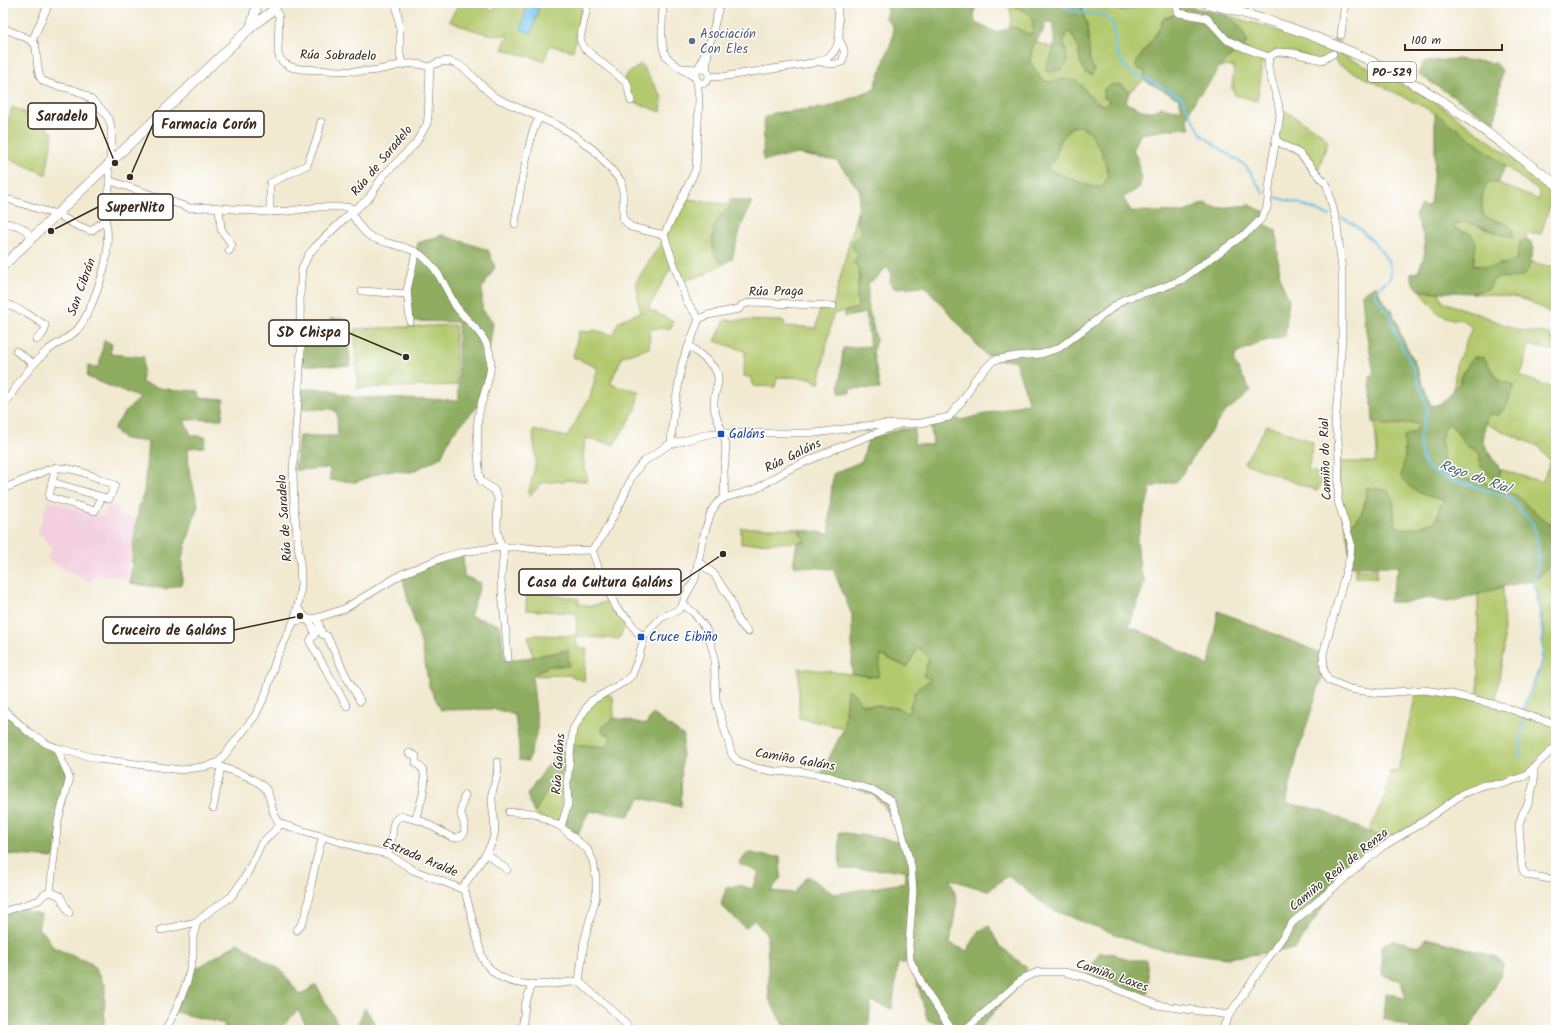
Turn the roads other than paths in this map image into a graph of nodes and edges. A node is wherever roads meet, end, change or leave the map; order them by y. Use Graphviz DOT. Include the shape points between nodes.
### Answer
graph roads {
  1 [pos="49,3"];
  2 [pos="396,3"];
  3 [pos="588,3"];
  4 [pos="663,3"];
  5 [pos="720,3"];
  6 [pos="837,3"];
  7 [pos="1205,3"];
  8 [pos="1346,3"];
  9 [pos="1555,3"];
  10 [pos="254,5"];
  11 [pos="1556,6"];
  12 [pos="274,7"];
  13 [pos="1177,8"];
  14 [pos="3,28"];
  15 [pos="249,29"];
  16 [pos="1341,35"];
  17 [pos="839,40"];
  18 [pos="32,41"];
  19 [pos="1333,54"];
  20 [pos="1269,57"];
  21 [pos="821,62"];
  22 [pos="402,64"];
  23 [pos="430,67"];
  24 [pos="681,68"];
  25 [pos="705,74"];
  26 [pos="696,80"];
  27 [pos="699,99"];
  28 [pos="631,102"];
  29 [pos="540,117"];
  30 [pos="321,122"];
  31 [pos="1277,141"];
  32 [pos="108,164"];
  33 [pos="111,181"];
  34 [pos="1556,184"];
  35 [pos="3,204"];
  36 [pos="219,208"];
  37 [pos="354,211"];
  38 [pos="270,212"];
  39 [pos="57,214"];
  40 [pos="104,220"];
  41 [pos="3,223"];
  42 [pos="515,224"];
  43 [pos="664,235"];
  44 [pos="32,238"];
  45 [pos="229,251"];
  46 [pos="416,252"];
  47 [pos="3,266"];
  48 [pos="362,291"];
  49 [pos="407,294"];
  50 [pos="3,302"];
  51 [pos="833,306"];
  52 [pos="699,319"];
  53 [pos="410,321"];
  54 [pos="36,340"];
  55 [pos="689,345"];
  56 [pos="16,351"];
  57 [pos="34,364"];
  58 [pos="3,408"];
  59 [pos="899,423"];
  60 [pos="873,425"];
  61 [pos="722,432"];
  62 [pos="873,434"];
  63 [pos="671,444"];
  64 [pos="56,467"];
  65 [pos="52,482"];
  66 [pos="3,489"];
  67 [pos="102,497"];
  68 [pos="724,498"];
  69 [pos="502,547"];
  70 [pos="592,550"];
  71 [pos="698,561"];
  72 [pos="683,604"];
  73 [pos="298,608"];
  74 [pos="313,619"];
  75 [pos="294,621"];
  76 [pos="748,632"];
  77 [pos="644,636"];
  78 [pos="508,658"];
  79 [pos="360,701"];
  80 [pos="347,706"];
  81 [pos="3,709"];
  82 [pos="1556,724"];
  83 [pos="1556,746"];
  84 [pos="57,748"];
  85 [pos="409,753"];
  86 [pos="498,762"];
  87 [pos="218,766"];
  88 [pos="1534,767"];
  89 [pos="465,795"];
  90 [pos="213,808"];
  91 [pos="510,812"];
  92 [pos="415,818"];
  93 [pos="281,824"];
  94 [pos="561,826"];
  95 [pos="323,836"];
  96 [pos="486,853"];
  97 [pos="388,854"];
  98 [pos="507,870"];
  99 [pos="1556,880"];
  100 [pos="462,889"];
  101 [pos="50,892"];
  102 [pos="3,912"];
  103 [pos="69,913"];
  104 [pos="197,922"];
  105 [pos="161,930"];
  106 [pos="297,930"];
  107 [pos="579,981"];
  108 [pos="532,984"];
  109 [pos="1229,1014"];
  110 [pos="165,1030"];
  111 [pos="522,1030"];
  112 [pos="630,1030"];
  113 [pos="952,1030"];
  114 [pos="958,1030"];
  115 [pos="1222,1030"];
  1 -- 18 [label="street"];
  2 -- 22 [label="street"];
  3 -- 28 [label="street" via="580,39 584,48 627,83"];
  4 -- 24 [label="street" via="664,50 669,59"];
  5 -- 25 [label="street" via="708,50"];
  6 -- 17 [label="street"];
  7 -- 34 [label="main road, PO-529" via="1272,22 1386,68 1467,118"];
  8 -- 16 [label="street"];
  9 -- 11 [label="street"];
  10 -- 12 [label="main road" via="261,14"];
  10 -- 15 [label="main road"];
  12 -- 15 [label="main road"];
  12 -- 22 [label="street, Rúa Sobradelo" via="279,16 278,53 284,63 291,68 368,71"];
  13 -- 20 [label="street" via="1179,13 1207,18 1227,40"];
  14 -- 18 [label="street"];
  15 -- 32 [label="main road"];
  17 -- 21 [label="street" via="833,54"];
  17 -- 21 [label="street" via="845,54 842,62"];
  18 -- 32 [label="street" via="36,47 40,78 85,95 95,102 108,119 111,131"];
  19 -- 20 [label="street" via="1322,60 1277,52"];
  20 -- 31 [label="street" via="1268,66 1280,116"];
  21 -- 25 [label="street" via="727,76"];
  22 -- 23 [label="street, Rúa Sobradelo" via="417,63"];
  23 -- 29 [label="street, Rúa Sobradelo" via="441,61 453,62 476,79 490,94"];
  23 -- 37 [label="street, Rúa de Saradelo" via="427,124 415,144 383,176 369,198"];
  24 -- 25 [label="street"];
  24 -- 26 [label="street"];
  25 -- 26 [label="street" via="695,74"];
  25 -- 26 [label="street" via="702,83"];
  25 -- 27 [label="street"];
  26 -- 27 [label="street"];
  27 -- 43 [label="street" via="696,169"];
  29 -- 42 [label="street" via="531,136 521,179"];
  29 -- 43 [label="street, Rúa Sobradelo" via="588,144 619,178 623,192 623,219 628,224 634,228"];
  30 -- 38 [label="street" via="307,165 270,183"];
  31 -- 59 [label="street" via="1267,208 1261,220 1249,232 1181,280 1124,299 1059,348 1041,354 994,360 975,379 949,417"];
  31 -- 82 [label="street, Camiño do Rial" via="1300,154 1327,186 1340,244 1341,359 1335,425 1339,462 1338,502 1351,543 1350,557 1323,654 1324,670 1328,680 1350,689 1379,693 1424,690 1451,694 1505,707"];
  32 -- 33 [label="street, San Cibrán"];
  32 -- 39 [label="main road"];
  33 -- 36 [label="street" via="190,208"];
  33 -- 40 [label="street, San Cibrán"];
  35 -- 39 [label="street" via="11,200"];
  36 -- 38 [label="street"];
  36 -- 45 [label="street" via="221,229 232,245"];
  37 -- 38 [label="street" via="346,207"];
  37 -- 46 [label="street" via="367,234"];
  37 -- 73 [label="street, Rúa de Saradelo" via="309,254 302,268 298,419 293,470 301,585"];
  39 -- 40 [label="street" via="91,231"];
  39 -- 44 [label="main road"];
  40 -- 57 [label="street, San Cibrán" via="107,228 105,264 87,316 75,332 49,349"];
  41 -- 44 [label="street" via="19,226"];
  43 -- 52 [label="street" via="687,302"];
  44 -- 47 [label="main road"];
  46 -- 49 [label="street"];
  46 -- 69 [label="street" via="430,263 458,308 485,342 489,353 490,377 480,403 478,420 479,473 481,481 494,490 498,498 497,530"];
  48 -- 49 [label="street"];
  49 -- 53 [label="street"];
  50 -- 54 [label="street" via="45,325 43,334"];
  51 -- 52 [label="street, Rúa Praga" via="752,302 742,305 739,309"];
  52 -- 55 [label="street"];
  55 -- 61 [label="street" via="717,374 714,403"];
  55 -- 63 [label="street" via="681,365 673,411"];
  56 -- 57 [label="street"];
  57 -- 58 [label="street, San Cibrán"];
  59 -- 60 [label="street"];
  59 -- 62 [label="street, Rúa Galáns"];
  60 -- 61 [label="street" via="816,434"];
  60 -- 62 [label="street"];
  61 -- 63 [label="street" via="703,434"];
  61 -- 68 [label="street" via="726,451"];
  62 -- 68 [label="street, Rúa Galáns" via="787,470 756,489"];
  63 -- 70 [label="street" via="642,463 632,476 602,537"];
  64 -- 65 [label="street"];
  64 -- 66 [label="street"];
  64 -- 67 [label="street" via="74,470 115,485 109,499"];
  65 -- 67 [label="street"];
  65 -- 67 [label="street" via="49,498 95,511"];
  68 -- 71 [label="street" via="711,512"];
  69 -- 70 [label="street" via="555,551"];
  69 -- 74 [label="street" via="464,552 415,568 344,609"];
  69 -- 78 [label="street" via="501,580"];
  70 -- 77 [label="street" via="603,582 617,609 637,632"];
  71 -- 72 [label="street" via="695,579"];
  71 -- 76 [label="street" via="714,574 730,598 738,621"];
  72 -- 77 [label="street, Rúa Galáns" via="680,609 661,618"];
  72 -- 113 [label="street, Camiño Galáns" via="694,613 706,629 714,654 716,700 732,755 738,761 777,772 798,771 831,777 873,790 891,800 911,866 910,960 927,993"];
  73 -- 74 [label="street" via="304,616"];
  73 -- 75 [label="street, Rúa de Saradelo"];
  74 -- 75 [label="street"];
  74 -- 79 [label="street" via="322,634 327,636"];
  74 -- 80 [label="street" via="315,634 310,642"];
  75 -- 87 [label="street, Rúa de Saradelo" via="276,659 265,696 255,716"];
  77 -- 94 [label="street, Rúa Galáns" via="632,675 591,701 573,729 567,783 568,804"];
  81 -- 84 [label="street" via="27,732"];
  83 -- 88 [label="street, Camiño Real de Renza"];
  84 -- 87 [label="street" via="99,759 170,769"];
  84 -- 101 [label="street" via="69,781 58,821"];
  85 -- 92 [label="street" via="416,756 416,763 423,769 424,778 420,806"];
  86 -- 96 [label="street" via="499,771 492,797 494,836"];
  87 -- 90 [label="street"];
  87 -- 93 [label="street" via="245,776 265,788 275,816"];
  88 -- 99 [label="street" via="1534,782 1519,825 1522,868 1527,875"];
  88 -- 109 [label="street, Camiño Real de Renza" via="1524,776 1503,784 1484,785 1464,793 1382,847 1293,922"];
  89 -- 92 [label="street" via="461,810 466,828 458,838 450,837"];
  91 -- 94 [label="street" via="534,813"];
  92 -- 97 [label="street" via="402,816 396,820"];
  93 -- 95 [label="street, Estrada Aralde"];
  93 -- 104 [label="street" via="261,844 231,897"];
  94 -- 107 [label="street" via="587,849 593,861 596,878 596,897 584,942"];
  95 -- 97 [label="street, Estrada Aralde"];
  95 -- 106 [label="street" via="307,912"];
  96 -- 98 [label="street"];
  96 -- 100 [label="street"];
  97 -- 100 [label="street, Estrada Aralde" via="413,870"];
  100 -- 108 [label="street, Estrada Aralde" via="485,964 500,978"];
  101 -- 102 [label="street" via="39,900"];
  101 -- 103 [label="street" via="60,896"];
  104 -- 105 [label="street"];
  104 -- 110 [label="street" via="187,982"];
  107 -- 108 [label="street, Estrada Aralde"];
  107 -- 112 [label="street" via="626,1023"];
  108 -- 111 [label="street" via="525,1005"];
  109 -- 114 [label="street, Camiño Laxes" via="1157,1005 1086,977 1064,972 1038,972 1024,978 968,1027"];
  109 -- 115 [label="street, Camiño Real de Renza"];
}
